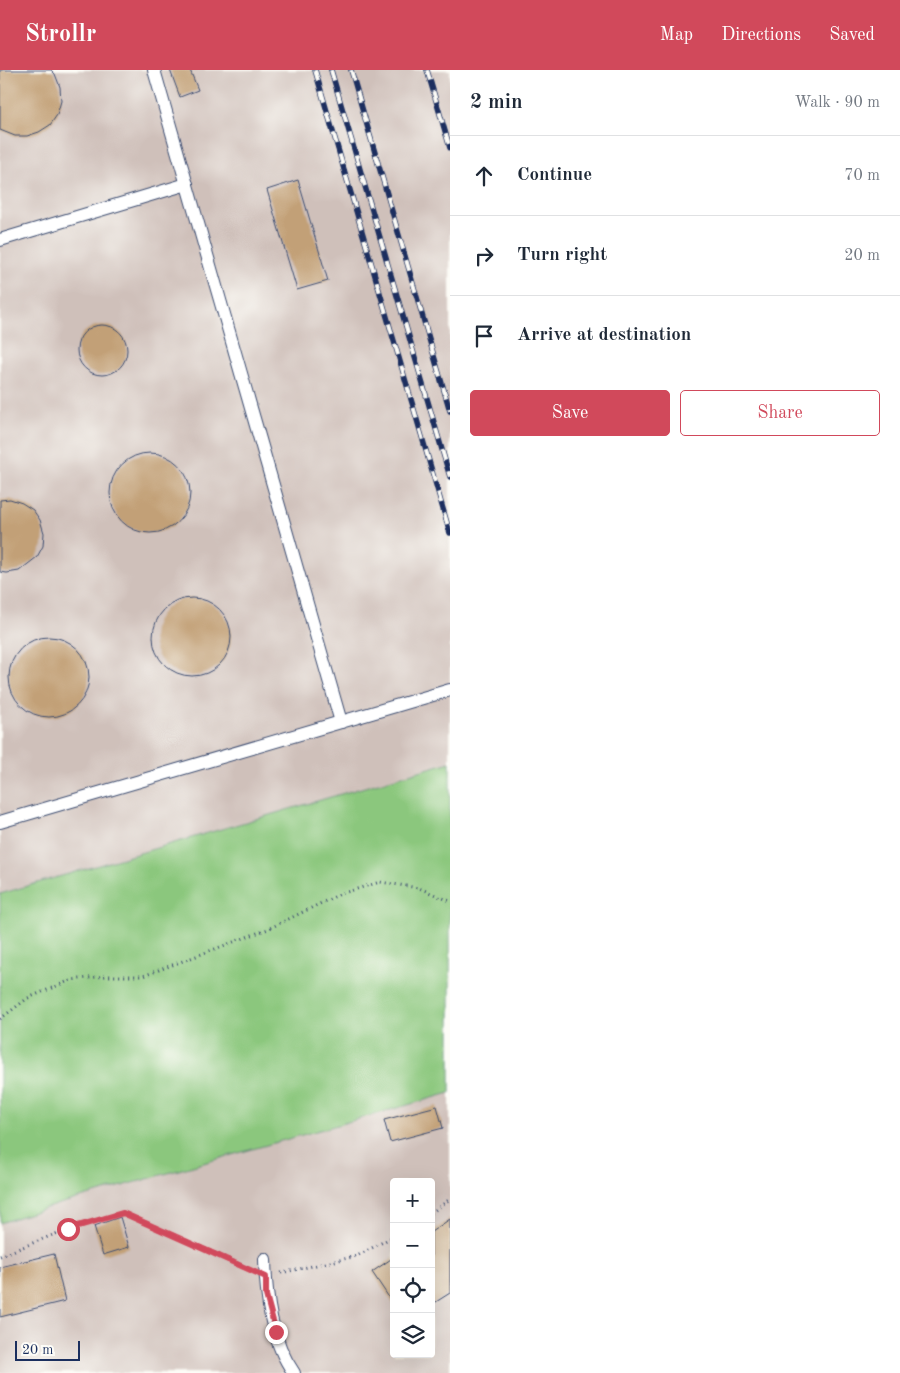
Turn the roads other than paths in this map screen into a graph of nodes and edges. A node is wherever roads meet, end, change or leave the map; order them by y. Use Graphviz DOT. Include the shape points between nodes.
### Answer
graph roads {
  1 [pos="154,70"];
  2 [pos="187,184"];
  3 [pos="0,240"];
  4 [pos="450,690"];
  5 [pos="341,722"];
  6 [pos="0,822"];
  7 [pos="265,1259"];
  8 [pos="294,1373"];
  1 -- 2 [label="lane"];
  2 -- 3 [label="lane"];
  2 -- 5 [label="lane"];
  4 -- 5 [label="lane"];
  5 -- 6 [label="lane"];
  7 -- 8 [label="lane" via="266,1295 276,1332"];
}
